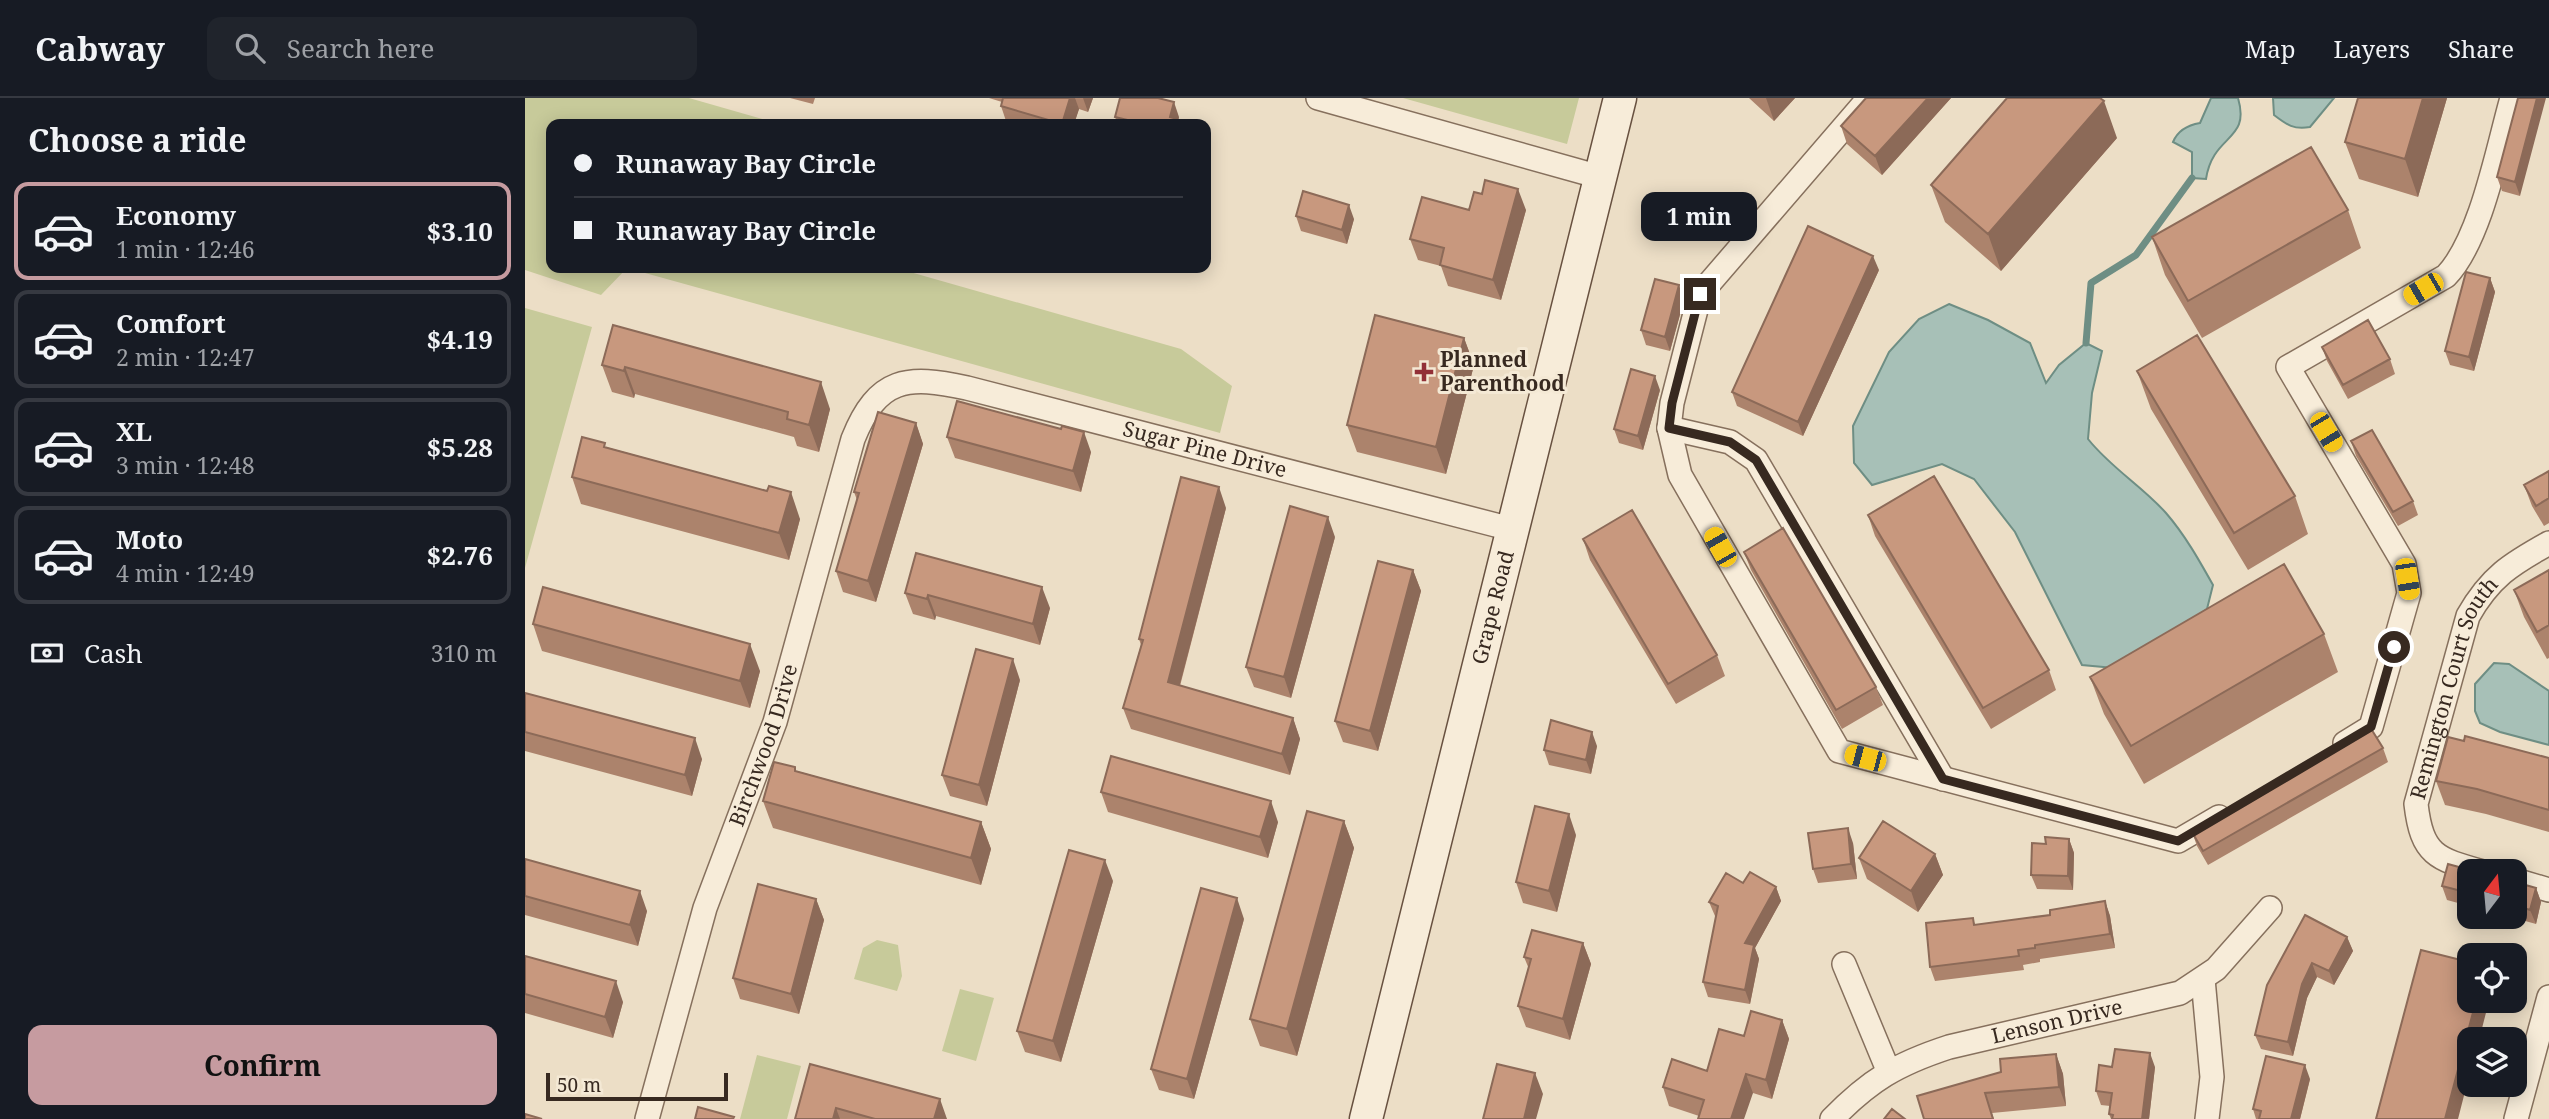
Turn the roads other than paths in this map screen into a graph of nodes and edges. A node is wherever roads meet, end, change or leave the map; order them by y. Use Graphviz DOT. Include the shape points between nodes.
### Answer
graph roads {
  1 [pos="1318,98"];
  2 [pos="1620,98"];
  3 [pos="1869,98"];
  4 [pos="2512,98"];
  5 [pos="1600,177"];
  6 [pos="895,384"];
  7 [pos="1669,428"];
  8 [pos="1515,530"];
  9 [pos="2549,543"];
  10 [pos="2323,755"];
  11 [pos="1943,779"];
  12 [pos="2239,805"];
  13 [pos="2457,864"];
  14 [pos="2527,884"];
  15 [pos="2549,890"];
  16 [pos="2270,908"];
  17 [pos="1844,964"];
  18 [pos="2203,979"];
  19 [pos="2549,997"];
  20 [pos="1888,1070"];
  21 [pos="647,1119"];
  22 [pos="1366,1119"];
  23 [pos="1832,1119"];
  24 [pos="2207,1119"];
  25 [pos="2516,1119"];
  1 -- 5 [label="street"];
  2 -- 5 [label="main road, Grape Road"];
  3 -- 7 [label="street" via="1700,294"];
  4 -- 10 [label="street" via="2484,197 2458,263 2446,276 2288,367 2404,564 2409,593 2371,727"];
  5 -- 8 [label="main road, Grape Road"];
  6 -- 8 [label="street, Sugar Pine Drive" via="935,381 968,388"];
  6 -- 21 [label="street, Birchwood Drive" via="879,394 863,414 853,439 775,722 705,908"];
  7 -- 11 [label="street" via="1730,442 1756,460"];
  7 -- 11 [label="street" via="1680,475 1839,751"];
  8 -- 22 [label="main road, Grape Road"];
  9 -- 13 [label="street, Remington Court South" via="2497,574 2468,617 2416,804 2426,847"];
  11 -- 12 [label="street" via="2178,841"];
  14 -- 15 [label="street"];
  16 -- 18 [label="street, Lenson Drive"];
  17 -- 20 [label="street"];
  18 -- 20 [label="street, Lenson Drive" via="2180,993 1949,1047"];
  18 -- 24 [label="street" via="2212,1077"];
  19 -- 25 [label="street"];
  20 -- 23 [label="street, Lenson Drive"];
}
